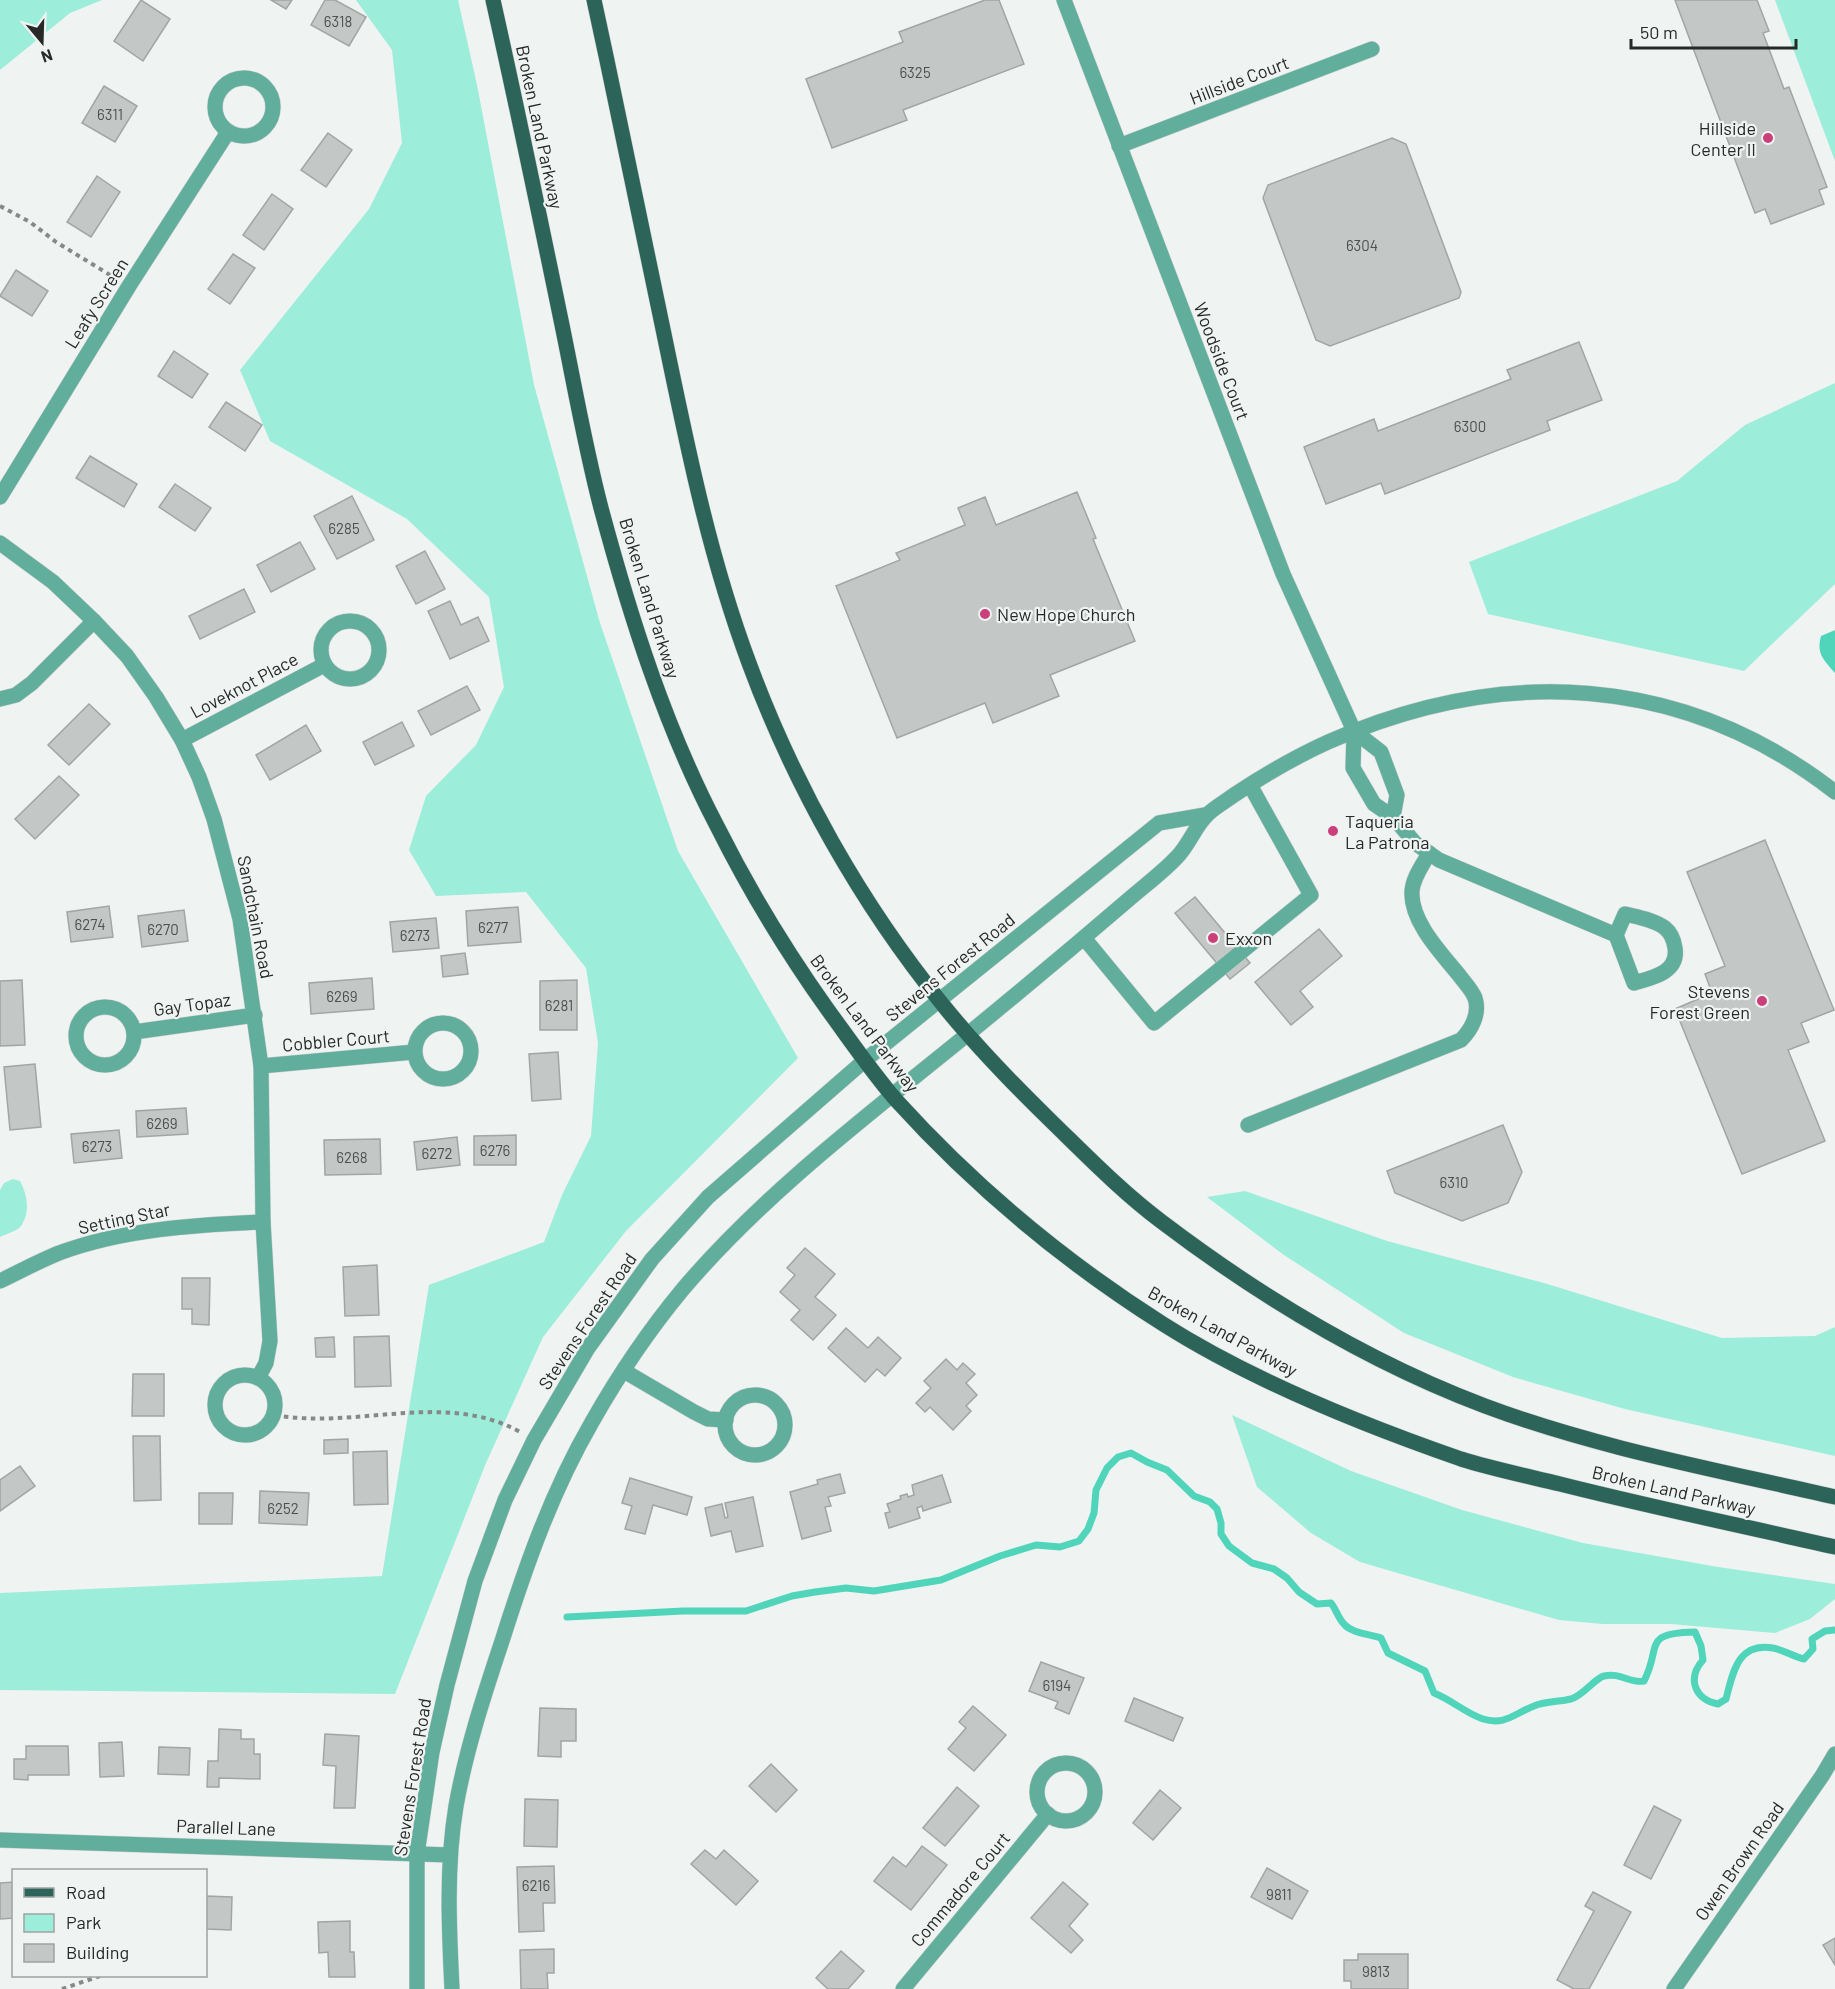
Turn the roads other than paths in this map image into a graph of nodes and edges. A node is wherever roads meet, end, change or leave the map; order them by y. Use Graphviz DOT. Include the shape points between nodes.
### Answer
graph roads {
  1 [pos="493,0"];
  2 [pos="594,0"];
  3 [pos="1064,0"];
  4 [pos="1372,49"];
  5 [pos="228,132"];
  6 [pos="1119,146"];
  7 [pos="0,497"];
  8 [pos="0,543"];
  9 [pos="94,621"];
  10 [pos="324,665"];
  11 [pos="0,699"];
  12 [pos="1354,731"];
  13 [pos="182,740"];
  14 [pos="1250,784"];
  15 [pos="1835,792"];
  16 [pos="1205,815"];
  17 [pos="1393,817"];
  18 [pos="1429,853"];
  19 [pos="1616,935"];
  20 [pos="1084,938"];
  21 [pos="939,1001"];
  22 [pos="255,1015"];
  23 [pos="134,1032"];
  24 [pos="968,1035"];
  25 [pos="414,1052"];
  26 [pos="864,1061"];
  27 [pos="261,1066"];
  28 [pos="893,1096"];
  29 [pos="1248,1125"];
  30 [pos="263,1222"];
  31 [pos="0,1281"];
  32 [pos="624,1371"];
  33 [pos="258,1378"];
  34 [pos="726,1420"];
  35 [pos="1835,1497"];
  36 [pos="1835,1547"];
  37 [pos="1835,1754"];
  38 [pos="1048,1814"];
  39 [pos="0,1840"];
  40 [pos="417,1854"];
  41 [pos="450,1855"];
  42 [pos="417,1989"];
  43 [pos="452,1989"];
  44 [pos="903,1989"];
  45 [pos="1674,1989"];
  1 -- 26 [label="main road, Broken Land Parkway" via="601,505 640,638 685,759 715,824 794,962"];
  2 -- 21 [label="main road, Broken Land Parkway" via="695,485 730,610 781,740 838,852"];
  3 -- 6 [label="street, Woodside Court"];
  4 -- 6 [label="street, Hillside Court"];
  5 -- 7 [label="street, Leafy Screen"];
  6 -- 12 [label="street, Woodside Court" via="1283,574"];
  8 -- 9 [label="street, Sandchain Road" via="53,582"];
  9 -- 11 [label="street" via="32,683"];
  9 -- 13 [label="street, Sandchain Road" via="127,656"];
  10 -- 13 [label="street, Loveknot Place"];
  12 -- 14 [label="street, Stevens Forest Road" via="1308,751"];
  12 -- 15 [label="street, Stevens Forest Road" via="1400,714 1485,696 1555,691 1616,697 1698,715 1773,750"];
  12 -- 17 [label="street" via="1353,768 1374,804"];
  12 -- 17 [label="street" via="1381,752 1397,795"];
  13 -- 22 [label="street, Sandchain Road" via="211,809 228,865"];
  14 -- 16 [label="street, Stevens Forest Road"];
  14 -- 20 [label="street" via="1311,895 1154,1023"];
  16 -- 20 [label="street, Stevens Forest Road" via="1180,855"];
  16 -- 21 [label="street, Stevens Forest Road" via="1159,823"];
  17 -- 18 [label="street"];
  18 -- 19 [label="street"];
  18 -- 29 [label="street" via="1414,882 1415,911 1429,938 1475,998 1470,1032 1461,1040"];
  19 -- 19 [label="street" via="1634,983 1668,970 1673,963 1674,943 1664,926 1625,914"];
  20 -- 24 [label="street, Stevens Forest Road"];
  21 -- 24 [label="main road, Broken Land Parkway"];
  21 -- 26 [label="street, Stevens Forest Road"];
  22 -- 23 [label="street, Gay Topaz"];
  22 -- 27 [label="street, Sandchain Road"];
  24 -- 28 [label="street, Stevens Forest Road"];
  24 -- 35 [label="main road, Broken Land Parkway" via="1038,1109 1158,1220 1275,1302 1343,1341 1419,1379 1488,1407 1630,1450"];
  25 -- 27 [label="street, Cobbler Court"];
  26 -- 28 [label="main road, Broken Land Parkway"];
  26 -- 40 [label="street, Stevens Forest Road" via="708,1197 652,1259 588,1348 534,1440 505,1500 475,1581 432,1752"];
  27 -- 30 [label="street, Sandchain Road"];
  28 -- 32 [label="street, Stevens Forest Road" via="798,1174 739,1229 683,1290"];
  28 -- 36 [label="main road, Broken Land Parkway" via="962,1169 1092,1276 1166,1326 1300,1396 1467,1461"];
  30 -- 31 [label="street, Setting Star" via="181,1226 100,1240 57,1254"];
  30 -- 33 [label="street, Sandchain Road" via="270,1341"];
  32 -- 34 [label="street" via="701,1416"];
  32 -- 41 [label="street, Stevens Forest Road" via="591,1423 543,1521 482,1701 456,1809"];
  33 -- 33 [label="street" via="231,1378 220,1389 216,1414 233,1433 259,1433 270,1424 276,1404 273,1392"];
  37 -- 45 [label="street, Owen Brown Road"];
  38 -- 44 [label="street, Commadore Court"];
  39 -- 40 [label="street, Parallel Lane"];
  40 -- 41 [label="street, Parallel Lane"];
  40 -- 42 [label="street, Stevens Forest Road"];
  41 -- 43 [label="street, Stevens Forest Road"];
}
